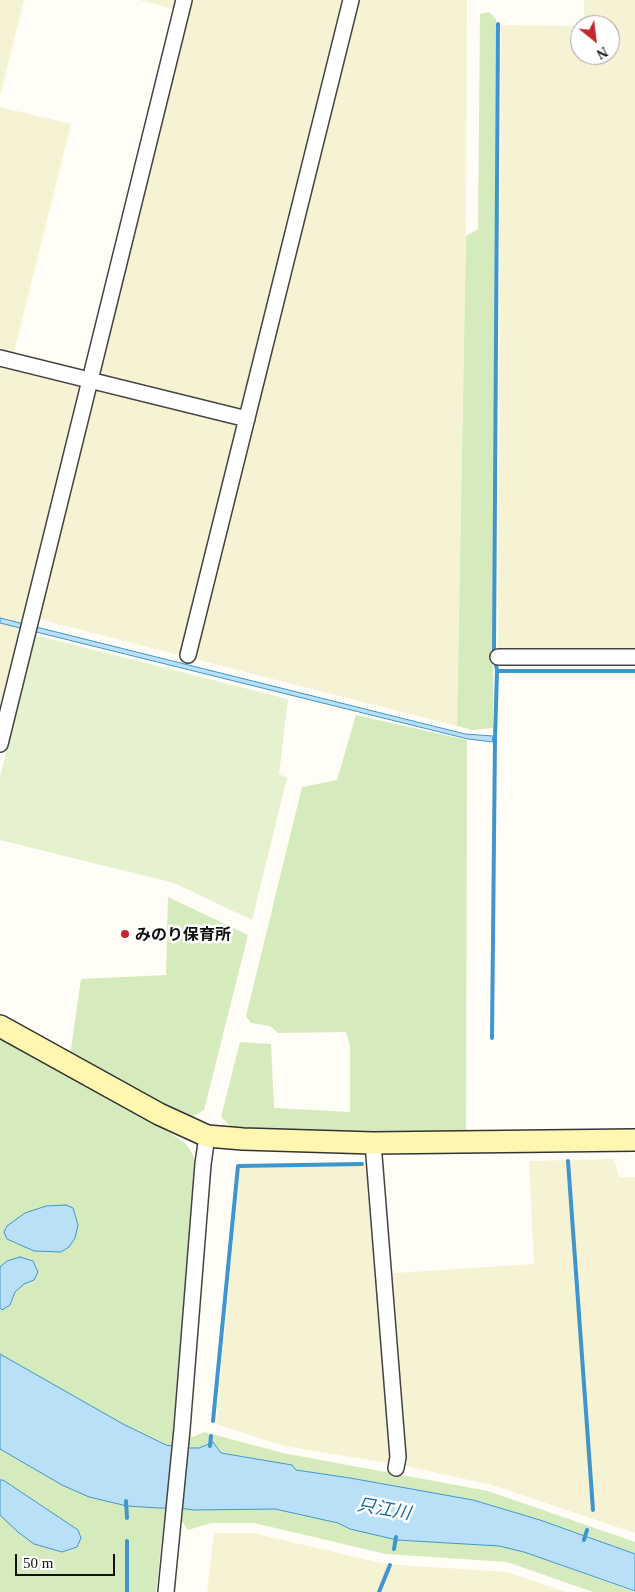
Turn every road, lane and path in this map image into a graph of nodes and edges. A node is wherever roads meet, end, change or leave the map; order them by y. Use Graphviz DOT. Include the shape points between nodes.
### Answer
graph roads {
  1 [pos="184,0"];
  2 [pos="351,0"];
  3 [pos="0,358"];
  4 [pos="90,380"];
  5 [pos="247,419"];
  6 [pos="188,655"];
  7 [pos="498,657"];
  8 [pos="635,657"];
  9 [pos="0,744"];
  10 [pos="0,1026"];
  11 [pos="207,1136"];
  12 [pos="635,1140"];
  13 [pos="373,1143"];
  14 [pos="396,1468"];
  15 [pos="166,1592"];
  1 -- 4 [label="street"];
  2 -- 5 [label="street"];
  3 -- 4 [label="street"];
  4 -- 5 [label="street"];
  4 -- 9 [label="street"];
  5 -- 6 [label="street"];
  7 -- 8 [label="street"];
  10 -- 11 [label="street" via="159,1114"];
  11 -- 13 [label="street"];
  11 -- 15 [label="street"];
  12 -- 13 [label="street"];
  13 -- 14 [label="street" via="398,1457"];
}
